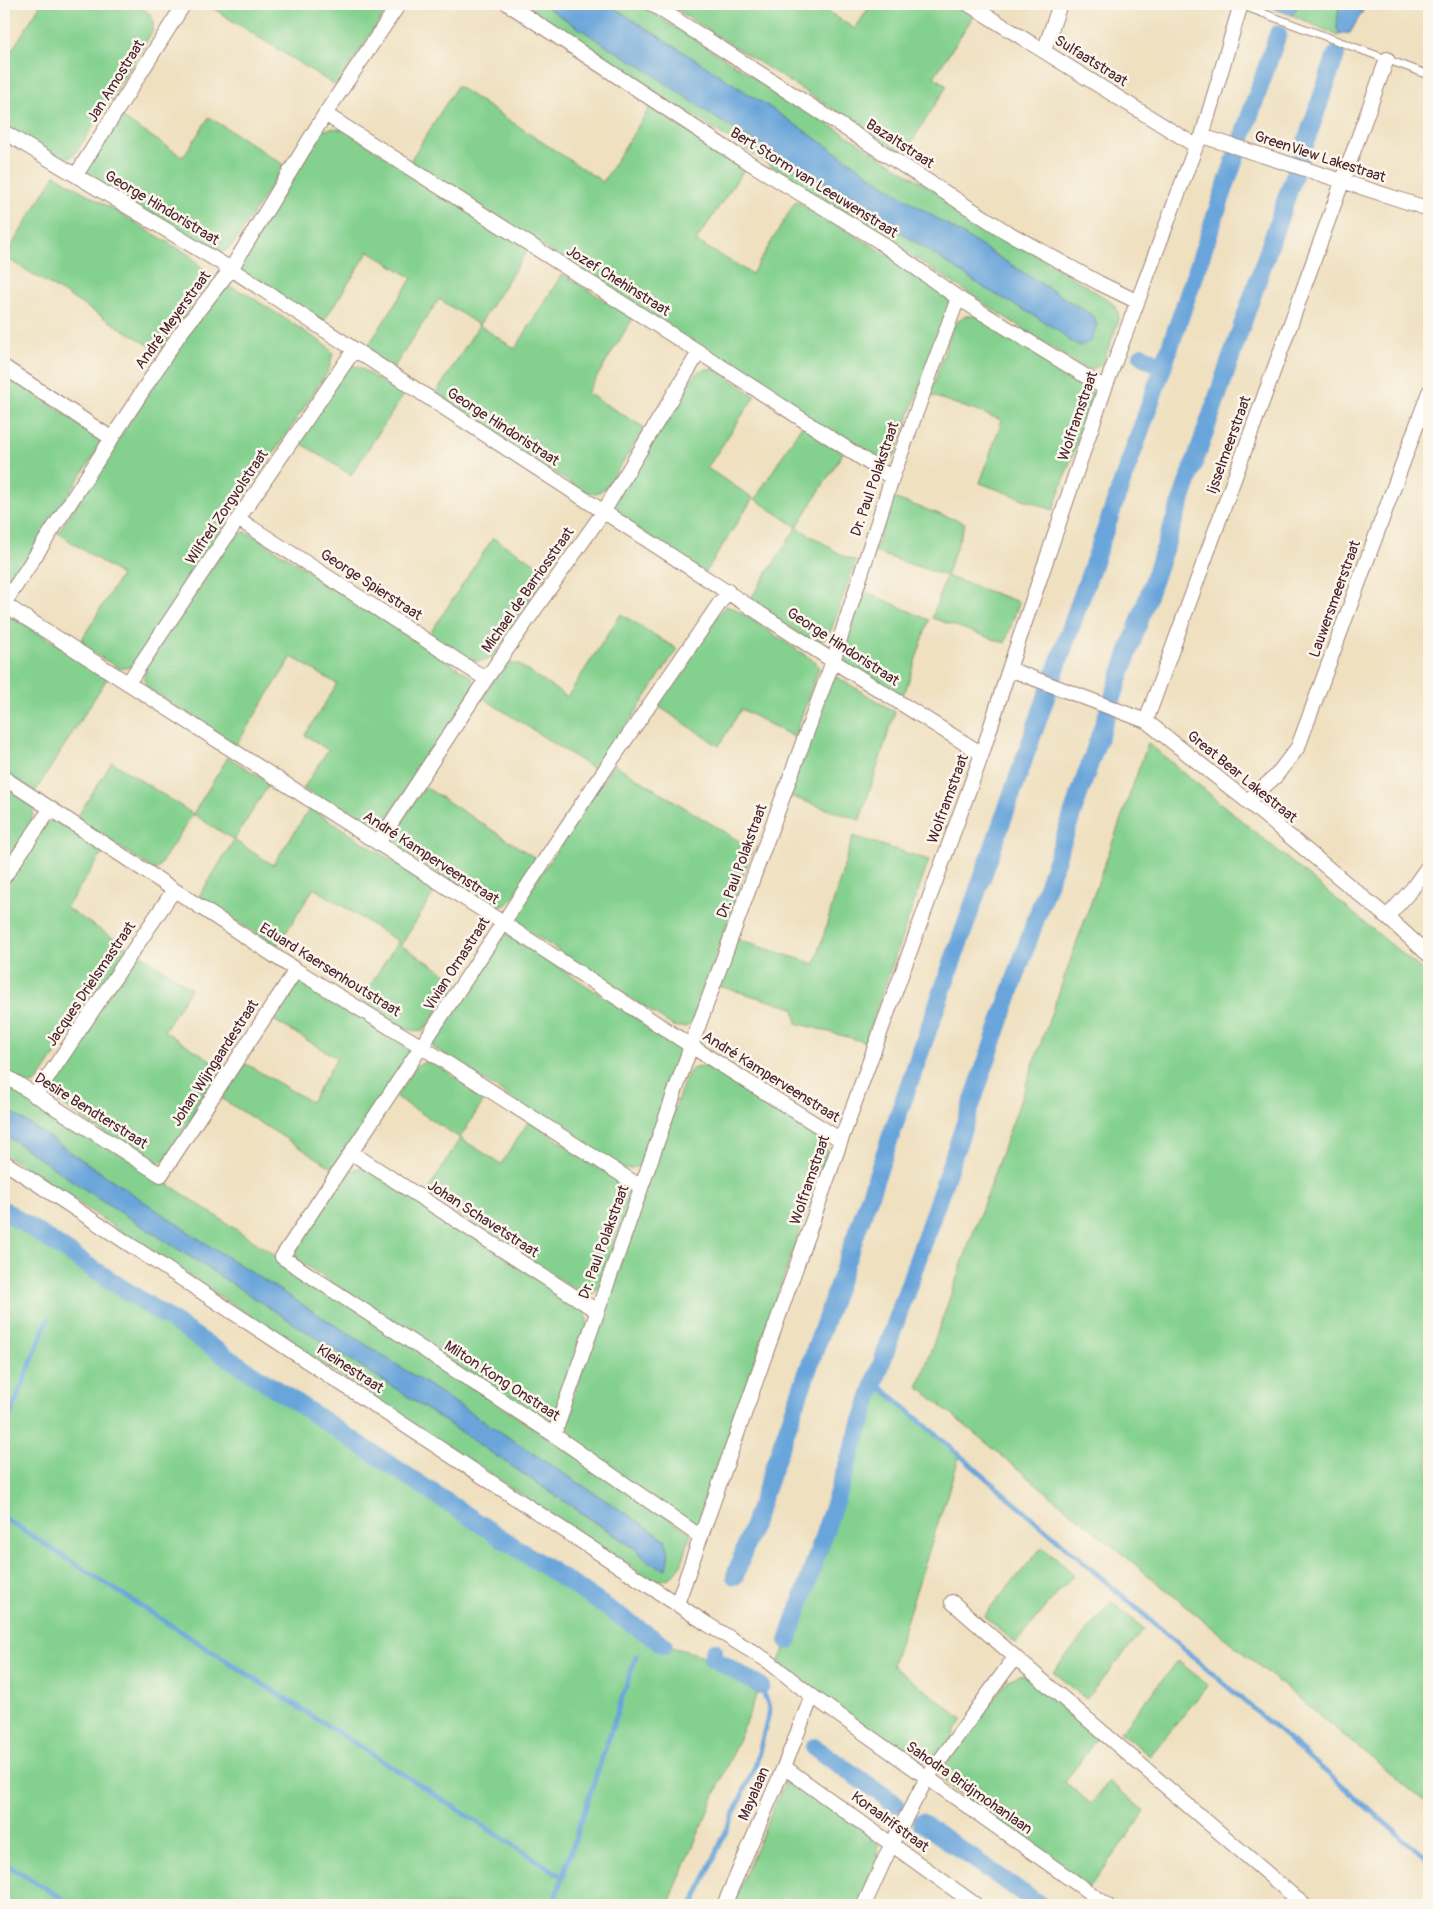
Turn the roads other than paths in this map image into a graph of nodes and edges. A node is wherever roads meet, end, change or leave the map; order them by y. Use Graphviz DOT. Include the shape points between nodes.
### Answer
graph roads {
  1 [pos="184,4"];
  2 [pos="399,4"];
  3 [pos="508,4"];
  4 [pos="652,4"];
  5 [pos="968,4"];
  6 [pos="1060,4"];
  7 [pos="1241,4"];
  8 [pos="1044,51"];
  9 [pos="1387,58"];
  10 [pos="1429,75"];
  11 [pos="325,114"];
  12 [pos="4,132"];
  13 [pos="1203,140"];
  14 [pos="76,175"];
  15 [pos="1343,180"];
  16 [pos="1429,209"];
  17 [pos="231,269"];
  18 [pos="958,298"];
  19 [pos="1136,301"];
  20 [pos="354,350"];
  21 [pos="699,352"];
  22 [pos="4,367"];
  23 [pos="1105,388"];
  24 [pos="1429,392"];
  25 [pos="111,438"];
  26 [pos="892,478"];
  27 [pos="604,510"];
  28 [pos="238,519"];
  29 [pos="728,591"];
  30 [pos="4,604"];
  31 [pos="833,661"];
  32 [pos="1015,671"];
  33 [pos="486,679"];
  34 [pos="128,683"];
  35 [pos="1146,721"];
  36 [pos="982,754"];
  37 [pos="4,778"];
  38 [pos="1247,801"];
  39 [pos="51,808"];
  40 [pos="378,843"];
  41 [pos="1429,865"];
  42 [pos="4,877"];
  43 [pos="174,890"];
  44 [pos="1387,917"];
  45 [pos="503,923"];
  46 [pos="1429,954"];
  47 [pos="296,970"];
  48 [pos="691,1046"];
  49 [pos="422,1047"];
  50 [pos="4,1075"];
  51 [pos="35,1096"];
  52 [pos="841,1140"];
  53 [pos="352,1153"];
  54 [pos="4,1162"];
  55 [pos="161,1175"];
  56 [pos="641,1187"];
  57 [pos="282,1257"];
  58 [pos="597,1311"];
  59 [pos="554,1435"];
  60 [pos="701,1537"];
  61 [pos="952,1602"];
  62 [pos="678,1604"];
  63 [pos="1015,1657"];
  64 [pos="812,1696"];
  65 [pos="784,1767"];
  66 [pos="927,1778"];
  67 [pos="892,1843"];
  68 [pos="724,1905"];
  69 [pos="864,1905"];
  70 [pos="976,1905"];
  71 [pos="1107,1905"];
  72 [pos="1304,1905"];
  1 -- 14 [label="street, Jan Amostraat"];
  2 -- 11 [label="street, André Meyerstraat"];
  3 -- 18 [label="street, Bert Storm van Leeuwenstraat" via="735,154 877,240"];
  4 -- 19 [label="street, Bazaltstraat" via="1005,231"];
  5 -- 8 [label="street, Sulfaatstraat"];
  6 -- 8 [label="street"];
  7 -- 9 [label="lane"];
  7 -- 13 [label="street, Wolframstraat"];
  8 -- 13 [label="street, Sulfaatstraat"];
  9 -- 10 [label="lane"];
  9 -- 15 [label="street, Ijsselmeerstraat"];
  11 -- 17 [label="street, André Meyerstraat"];
  11 -- 21 [label="street, Jozef Chehinstraat"];
  12 -- 14 [label="street, George Hindoristraat"];
  13 -- 15 [label="street, GreenView Lakestraat"];
  13 -- 19 [label="street, Wolframstraat"];
  14 -- 17 [label="street, George Hindoristraat"];
  15 -- 16 [label="street, GreenView Lakestraat"];
  15 -- 35 [label="street, Ijsselmeerstraat"];
  17 -- 20 [label="street, George Hindoristraat"];
  17 -- 25 [label="street, André Meyerstraat" via="179,335"];
  18 -- 23 [label="street, Bert Storm van Leeuwenstraat"];
  18 -- 26 [label="street, Dr. Paul Polakstraat"];
  19 -- 23 [label="street, Wolframstraat"];
  20 -- 27 [label="street, George Hindoristraat"];
  20 -- 28 [label="street, Wilfred Zorgvolstraat"];
  21 -- 26 [label="street, Jozef Chehinstraat"];
  21 -- 27 [label="street, Michael de Barriosstraat"];
  22 -- 25 [label="street"];
  23 -- 32 [label="street, Wolframstraat"];
  24 -- 38 [label="street, Lauwersmeerstraat" via="1298,747 1274,777"];
  25 -- 30 [label="street, André Meyerstraat"];
  26 -- 31 [label="street, Dr. Paul Polakstraat"];
  27 -- 29 [label="street, George Hindoristraat"];
  27 -- 33 [label="street, Michael de Barriosstraat"];
  28 -- 33 [label="street, George Spierstraat"];
  28 -- 34 [label="street, Wilfred Zorgvolstraat"];
  29 -- 31 [label="street, George Hindoristraat"];
  29 -- 45 [label="street, Vivian Ornastraat"];
  30 -- 34 [label="street, André Kamperveenstraat"];
  31 -- 36 [label="street, George Hindoristraat"];
  31 -- 48 [label="street, Dr. Paul Polakstraat"];
  32 -- 35 [label="street, Great Bear Lakestraat"];
  32 -- 36 [label="street, Wolframstraat"];
  33 -- 40 [label="street, Michael de Barriosstraat"];
  34 -- 40 [label="street, André Kamperveenstraat"];
  35 -- 38 [label="street, Great Bear Lakestraat"];
  36 -- 52 [label="street, Wolframstraat"];
  37 -- 39 [label="street, Eduard Kaersenhoutstraat"];
  38 -- 44 [label="street, Great Bear Lakestraat"];
  39 -- 42 [label="street"];
  39 -- 43 [label="street, Eduard Kaersenhoutstraat"];
  40 -- 45 [label="street, André Kamperveenstraat"];
  41 -- 44 [label="street"];
  43 -- 47 [label="street, Eduard Kaersenhoutstraat"];
  43 -- 51 [label="street, Jacques Drielsmastraat"];
  44 -- 46 [label="street, Great Bear Lakestraat"];
  45 -- 48 [label="street, André Kamperveenstraat"];
  45 -- 49 [label="street, Vivian Ornastraat"];
  47 -- 49 [label="street, Eduard Kaersenhoutstraat"];
  47 -- 55 [label="street, Johan Wijngaardestraat"];
  48 -- 52 [label="street, André Kamperveenstraat"];
  48 -- 56 [label="street, Dr. Paul Polakstraat"];
  49 -- 53 [label="street, Vivian Ornastraat"];
  49 -- 56 [label="street, Eduard Kaersenhoutstraat"];
  50 -- 51 [label="street, Desire Bendterstraat"];
  51 -- 55 [label="street, Desire Bendterstraat"];
  52 -- 60 [label="street, Wolframstraat"];
  53 -- 57 [label="street, Vivian Ornastraat"];
  53 -- 58 [label="street, Johan Schavetstraat"];
  54 -- 62 [label="street, Kleinestraat"];
  56 -- 58 [label="street, Dr. Paul Polakstraat"];
  57 -- 59 [label="street, Milton Kong Onstraat"];
  58 -- 59 [label="street, Dr. Paul Polakstraat"];
  59 -- 60 [label="street, Milton Kong Onstraat"];
  60 -- 62 [label="street, Wolframstraat"];
  61 -- 63 [label="street"];
  62 -- 64 [label="street, Kleinestraat" via="768,1661"];
  63 -- 66 [label="street"];
  63 -- 72 [label="street"];
  64 -- 65 [label="street, Mayalaan"];
  64 -- 66 [label="street, Sahodra Bridjmohanlaan"];
  65 -- 67 [label="street, Koraalrifstraat"];
  65 -- 68 [label="street, Mayalaan"];
  66 -- 67 [label="street"];
  66 -- 71 [label="street, Sahodra Bridjmohanlaan"];
  67 -- 69 [label="street"];
  67 -- 70 [label="street, Koraalrifstraat"];
}
